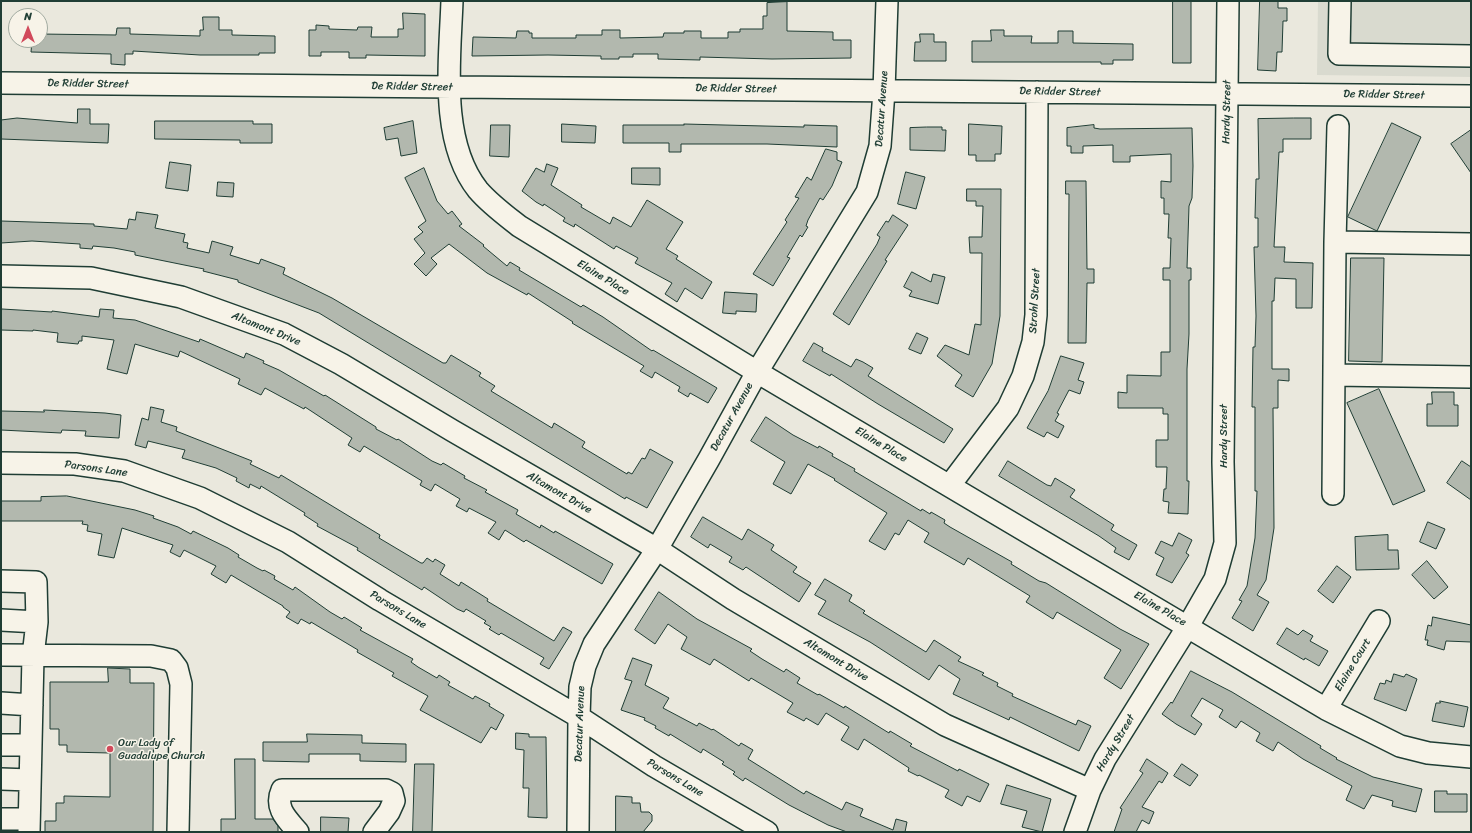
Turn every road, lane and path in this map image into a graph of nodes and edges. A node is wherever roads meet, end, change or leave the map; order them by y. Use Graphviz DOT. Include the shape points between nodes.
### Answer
graph roads {
  1 [pos="452,1"];
  2 [pos="887,1"];
  3 [pos="1228,1"];
  4 [pos="1340,1"];
  5 [pos="1471,56"];
  6 [pos="1,83"];
  7 [pos="449,87"];
  8 [pos="884,91"];
  9 [pos="1037,92"];
  10 [pos="1228,94"];
  11 [pos="1471,96"];
  12 [pos="1338,126"];
  13 [pos="1335,242"];
  14 [pos="1471,244"];
  15 [pos="1,276"];
  16 [pos="757,372"];
  17 [pos="1334,375"];
  18 [pos="1471,377"];
  19 [pos="1,463"];
  20 [pos="950,485"];
  21 [pos="1333,494"];
  22 [pos="657,549"];
  23 [pos="1,581"];
  24 [pos="1,620"];
  25 [pos="1380,621"];
  26 [pos="37,622"];
  27 [pos="1188,626"];
  28 [pos="1,656"];
  29 [pos="33,656"];
  30 [pos="1,703"];
  31 [pos="32,705"];
  32 [pos="1326,709"];
  33 [pos="579,717"];
  34 [pos="1,745"];
  35 [pos="31,745"];
  36 [pos="1471,757"];
  37 [pos="1,779"];
  38 [pos="30,780"];
  39 [pos="1090,790"];
  40 [pos="1,819"];
  41 [pos="29,826"];
  42 [pos="178,832"];
  43 [pos="298,832"];
  44 [pos="374,832"];
  45 [pos="578,832"];
  46 [pos="767,832"];
  47 [pos="1075,832"];
  1 -- 7 [label="street, Elaine Place"];
  2 -- 8 [label="street, Decatur Avenue"];
  3 -- 10 [label="street, Hardy Street"];
  4 -- 5 [label="street" via="1339,54"];
  6 -- 7 [label="street, De Ridder Street"];
  7 -- 8 [label="street, De Ridder Street"];
  7 -- 16 [label="street, Elaine Place" via="456,142 465,167 478,189 492,205 519,226"];
  8 -- 9 [label="street, De Ridder Street"];
  8 -- 16 [label="street, Decatur Avenue" via="880,146 868,192"];
  9 -- 10 [label="street, De Ridder Street"];
  9 -- 20 [label="street, Strohl Street" via="1036,315 1033,342 1023,376 1008,408"];
  10 -- 11 [label="street, De Ridder Street"];
  10 -- 27 [label="street, Hardy Street" via="1223,462 1225,543 1215,578"];
  12 -- 13 [label="street"];
  13 -- 14 [label="street"];
  13 -- 17 [label="street"];
  15 -- 22 [label="street, Altamont Drive" via="91,278 180,297 284,334 341,364"];
  16 -- 20 [label="street, Elaine Place"];
  16 -- 22 [label="street, Decatur Avenue"];
  17 -- 18 [label="street"];
  17 -- 21 [label="street"];
  19 -- 33 [label="street, Parsons Lane" via="75,464 124,471 200,498 288,542 380,600"];
  20 -- 27 [label="street, Elaine Place"];
  22 -- 33 [label="street, Decatur Avenue" via="594,644 580,687"];
  22 -- 39 [label="street, Altamont Drive" via="733,599 945,725"];
  23 -- 26 [label="street" via="36,582"];
  24 -- 26 [label="street"];
  25 -- 32 [label="street, Elaine Court"];
  26 -- 29 [label="street"];
  27 -- 32 [label="street, Elaine Place"];
  27 -- 39 [label="street, Hardy Street" via="1105,759"];
  28 -- 29 [label="street"];
  29 -- 31 [label="street"];
  29 -- 42 [label="street" via="151,656 171,660 177,668 180,684"];
  30 -- 31 [label="street"];
  31 -- 35 [label="street"];
  32 -- 36 [label="street, Elaine Place" via="1400,746 1428,753"];
  33 -- 45 [label="street, Decatur Avenue"];
  33 -- 46 [label="street, Parsons Lane" via="654,766"];
  34 -- 35 [label="street"];
  35 -- 38 [label="street"];
  37 -- 38 [label="street"];
  38 -- 41 [label="street"];
  39 -- 47 [label="street, Hardy Street"];
  40 -- 41 [label="street"];
  43 -- 44 [label="street" via="281,812 279,803 282,790 386,790 392,793 394,801"];
}
